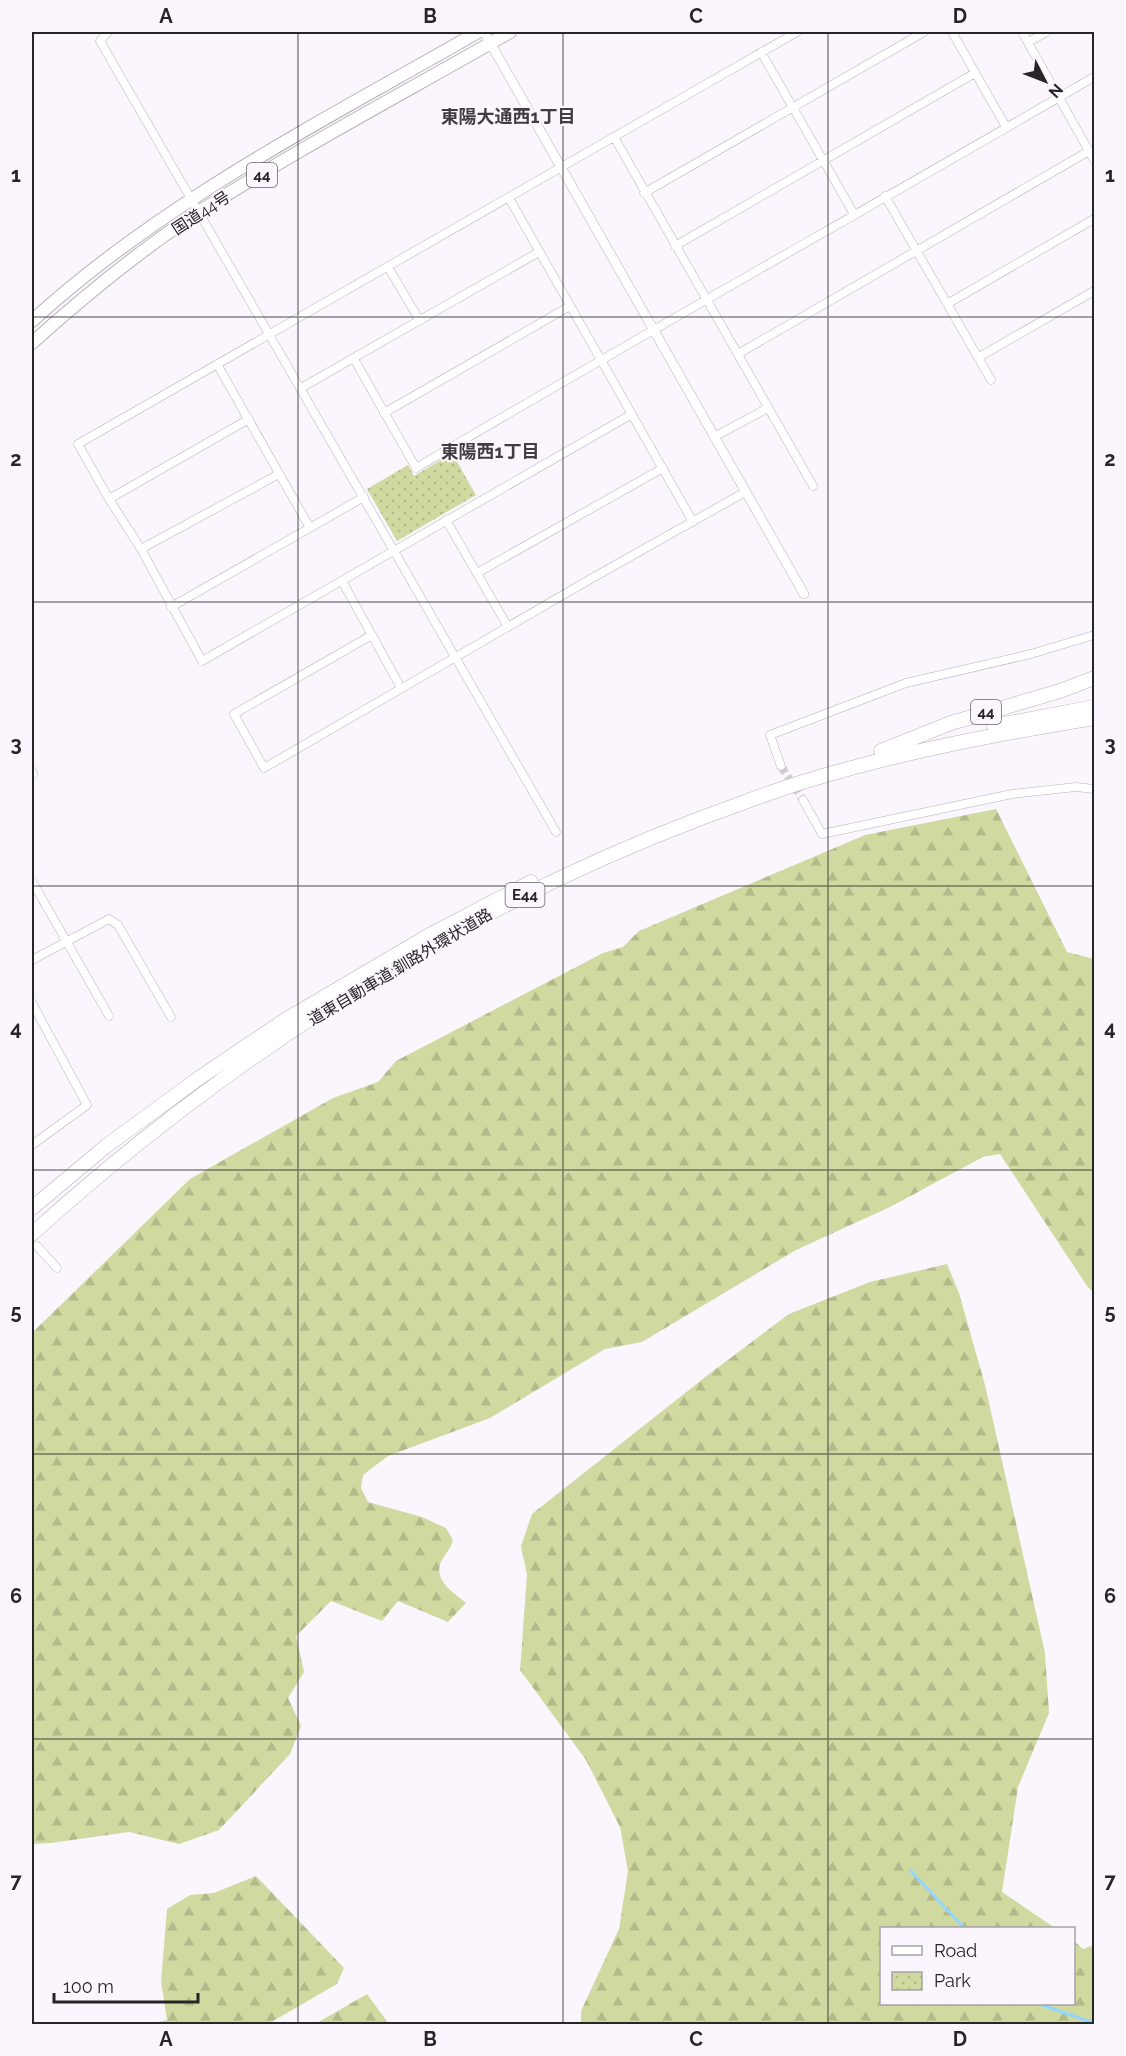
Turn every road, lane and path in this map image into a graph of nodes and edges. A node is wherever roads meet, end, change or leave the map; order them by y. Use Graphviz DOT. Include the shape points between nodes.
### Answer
graph roads {
  1 [pos="108,32"];
  2 [pos="478,32"];
  3 [pos="484,32"];
  4 [pos="510,32"];
  5 [pos="797,32"];
  6 [pos="924,32"];
  7 [pos="952,32"];
  8 [pos="1022,32"];
  9 [pos="1047,32"];
  10 [pos="1028,42"];
  11 [pos="489,43"];
  12 [pos="761,52"];
  13 [pos="975,73"];
  14 [pos="1095,77"];
  15 [pos="1059,98"];
  16 [pos="793,108"];
  17 [pos="1006,127"];
  18 [pos="614,137"];
  19 [pos="1089,151"];
  20 [pos="824,160"];
  21 [pos="1095,160"];
  22 [pos="561,168"];
  23 [pos="644,193"];
  24 [pos="885,196"];
  25 [pos="192,198"];
  26 [pos="509,198"];
  27 [pos="200,212"];
  28 [pos="854,214"];
  29 [pos="1095,219"];
  30 [pos="675,246"];
  31 [pos="917,249"];
  32 [pos="539,252"];
  33 [pos="388,267"];
  34 [pos="1095,291"];
  35 [pos="706,301"];
  36 [pos="947,304"];
  37 [pos="570,306"];
  38 [pos="32,321"];
  39 [pos="420,321"];
  40 [pos="653,329"];
  41 [pos="269,335"];
  42 [pos="32,343"];
  43 [pos="738,354"];
  44 [pos="979,357"];
  45 [pos="354,359"];
  46 [pos="600,359"];
  47 [pos="217,364"];
  48 [pos="991,380"];
  49 [pos="301,388"];
  50 [pos="768,408"];
  51 [pos="384,413"];
  52 [pos="632,414"];
  53 [pos="249,419"];
  54 [pos="714,437"];
  55 [pos="663,468"];
  56 [pos="279,474"];
  57 [pos="813,486"];
  58 [pos="745,492"];
  59 [pos="364,497"];
  60 [pos="109,499"];
  61 [pos="446,520"];
  62 [pos="693,522"];
  63 [pos="310,528"];
  64 [pos="141,549"];
  65 [pos="393,551"];
  66 [pos="477,573"];
  67 [pos="342,581"];
  68 [pos="804,594"];
  69 [pos="171,607"];
  70 [pos="508,627"];
  71 [pos="372,635"];
  72 [pos="1095,635"];
  73 [pos="455,658"];
  74 [pos="1095,678"];
  75 [pos="401,688"];
  76 [pos="1095,707"];
  77 [pos="1095,718"];
  78 [pos="880,751"];
  79 [pos="781,766"];
  80 [pos="1095,789"];
  81 [pos="803,800"];
  82 [pos="556,832"];
  83 [pos="32,881"];
  84 [pos="67,942"];
  85 [pos="32,960"];
  86 [pos="32,1003"];
  87 [pos="109,1016"];
  88 [pos="171,1017"];
  89 [pos="32,1145"];
  90 [pos="32,1208"];
  91 [pos="34,1240"];
  92 [pos="57,1268"];
  1 -- 25 [label="street" via="100,41"];
  2 -- 25 [label="highway, 国道44号 / 44"];
  3 -- 11 [label="street"];
  4 -- 11 [label="highway, 国道44号 / 44"];
  5 -- 12 [label="street"];
  6 -- 16 [label="street"];
  7 -- 13 [label="street"];
  8 -- 10 [label="street"];
  9 -- 10 [label="street"];
  10 -- 15 [label="street"];
  11 -- 22 [label="street"];
  11 -- 27 [label="highway, 国道44号 / 44"];
  12 -- 16 [label="street"];
  12 -- 18 [label="street"];
  13 -- 17 [label="street"];
  13 -- 20 [label="street"];
  14 -- 15 [label="street"];
  15 -- 17 [label="street"];
  15 -- 19 [label="street"];
  16 -- 20 [label="street"];
  16 -- 23 [label="street"];
  17 -- 24 [label="street"];
  18 -- 22 [label="street"];
  18 -- 23 [label="street"];
  19 -- 21 [label="street"];
  19 -- 31 [label="street"];
  20 -- 28 [label="street"];
  20 -- 30 [label="street"];
  22 -- 26 [label="street"];
  22 -- 40 [label="street"];
  23 -- 30 [label="street"];
  24 -- 28 [label="street"];
  24 -- 31 [label="street"];
  25 -- 27 [label="street"];
  25 -- 38 [label="highway, 国道44号 / 44" via="63,292"];
  26 -- 32 [label="street"];
  26 -- 33 [label="street"];
  27 -- 41 [label="street"];
  27 -- 42 [label="highway, 国道44号 / 44" via="135,258"];
  28 -- 35 [label="street"];
  29 -- 36 [label="street"];
  30 -- 35 [label="street"];
  31 -- 36 [label="street"];
  31 -- 43 [label="street"];
  32 -- 37 [label="street"];
  32 -- 39 [label="street"];
  33 -- 39 [label="street"];
  33 -- 41 [label="street"];
  34 -- 44 [label="street"];
  35 -- 40 [label="street"];
  35 -- 43 [label="street"];
  36 -- 44 [label="street"];
  37 -- 46 [label="street"];
  37 -- 51 [label="street"];
  39 -- 45 [label="street"];
  40 -- 46 [label="street"];
  40 -- 54 [label="street"];
  41 -- 47 [label="street"];
  41 -- 49 [label="street"];
  43 -- 50 [label="street"];
  44 -- 48 [label="street"];
  45 -- 49 [label="street"];
  45 -- 51 [label="street"];
  46 -- 51 [label="street" via="416,468"];
  46 -- 52 [label="street"];
  47 -- 53 [label="street"];
  47 -- 60 [label="street" via="78,444"];
  49 -- 59 [label="street"];
  50 -- 54 [label="street"];
  50 -- 57 [label="street"];
  52 -- 55 [label="street"];
  52 -- 61 [label="street"];
  53 -- 56 [label="street"];
  53 -- 60 [label="street"];
  54 -- 58 [label="street"];
  55 -- 62 [label="street"];
  55 -- 66 [label="street"];
  56 -- 63 [label="street"];
  56 -- 64 [label="street"];
  58 -- 62 [label="street"];
  58 -- 68 [label="street"];
  59 -- 63 [label="street"];
  59 -- 65 [label="street"];
  60 -- 64 [label="street"];
  61 -- 65 [label="street"];
  61 -- 66 [label="street"];
  62 -- 70 [label="street"];
  63 -- 69 [label="street"];
  64 -- 69 [label="street"];
  65 -- 67 [label="street"];
  65 -- 73 [label="street"];
  66 -- 70 [label="street"];
  67 -- 69 [label="street" via="202,661"];
  67 -- 71 [label="street"];
  70 -- 73 [label="street"];
  71 -- 75 [label="street"];
  71 -- 75 [label="street" via="234,714 264,768"];
  72 -- 79 [label="street" via="906,683 770,735"];
  73 -- 75 [label="street"];
  73 -- 82 [label="street"];
  74 -- 78 [label="highway, 44" via="951,723"];
  76 -- 78 [label="highway, 道東自動車道;釧路外環状道路 / E44"];
  77 -- 91 [label="highway, 道東自動車道;釧路外環状道路 / E44" via="972,739 803,782 646,839 569,873 434,944 292,1031 126,1153"];
  78 -- 90 [label="highway, 道東自動車道;釧路外環状道路 / E44" via="800,773 719,802 577,860 490,902 285,1020 105,1147"];
  80 -- 81 [label="street" via="1076,787 1012,794 822,834"];
  83 -- 84 [label="street"];
  84 -- 85 [label="street"];
  84 -- 87 [label="street"];
  84 -- 88 [label="street" via="109,919 118,925"];
  86 -- 89 [label="street" via="87,1105"];
  91 -- 92 [label="street"];
}
